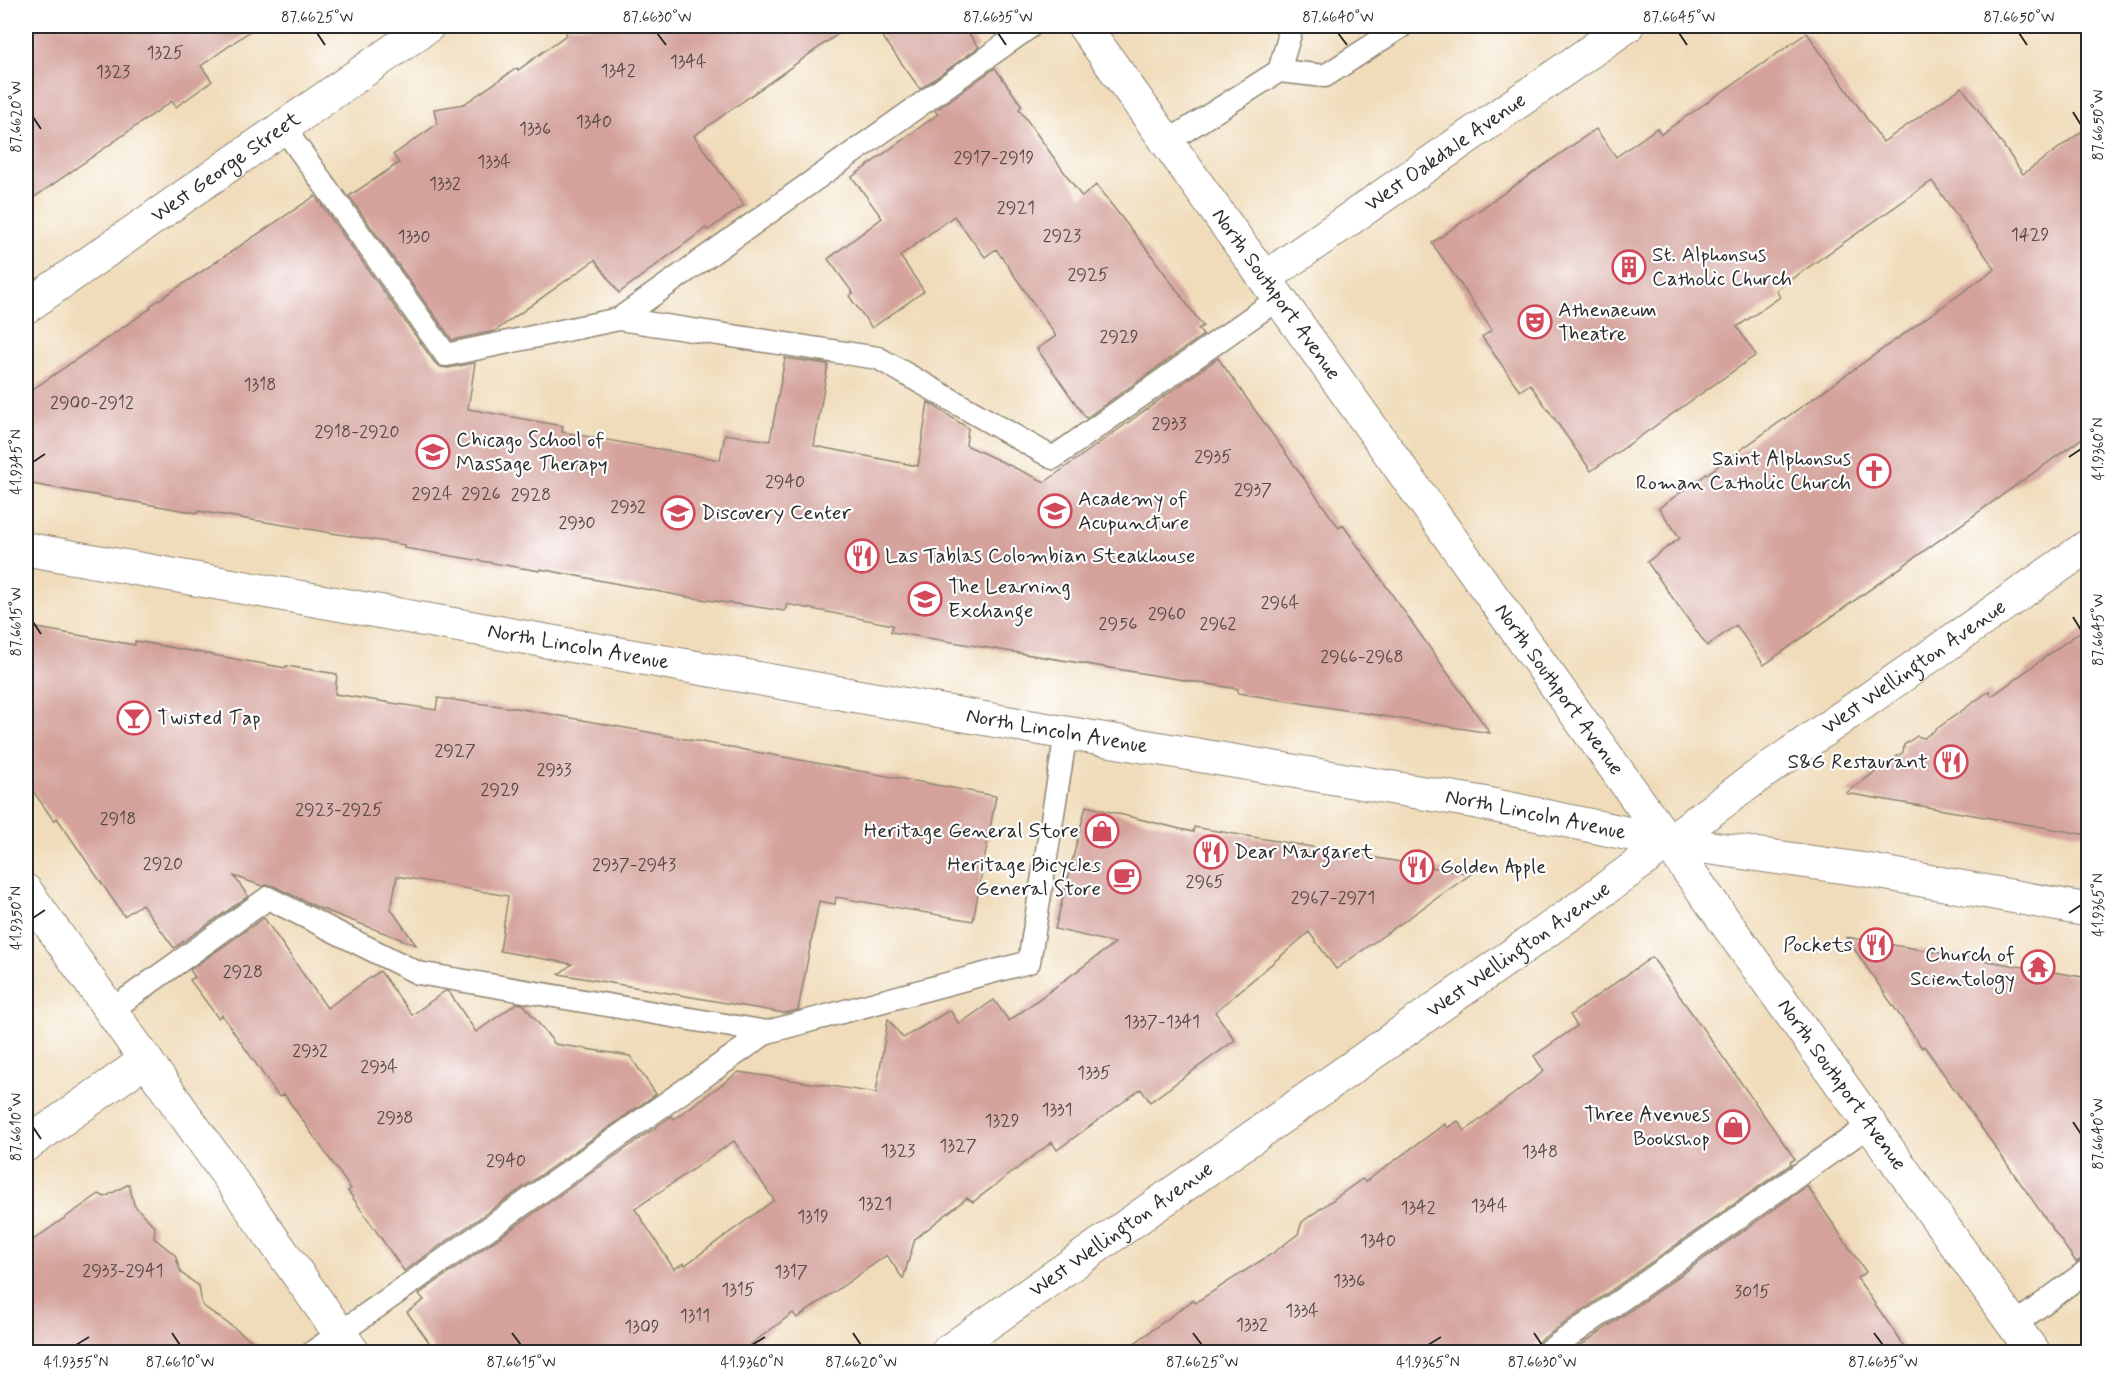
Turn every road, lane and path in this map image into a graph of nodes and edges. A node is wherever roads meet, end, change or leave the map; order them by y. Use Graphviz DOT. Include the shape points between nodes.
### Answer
graph roads {
  1 [pos="428,26"];
  2 [pos="1031,26"];
  3 [pos="1084,26"];
  4 [pos="1285,26"];
  5 [pos="1402,26"];
  6 [pos="1627,26"];
  7 [pos="1279,70"];
  8 [pos="283,127"];
  9 [pos="1167,142"];
  10 [pos="1272,288"];
  11 [pos="26,307"];
  12 [pos="619,319"];
  13 [pos="2088,546"];
  14 [pos="26,549"];
  15 [pos="1066,733"];
  16 [pos="1669,842"];
  17 [pos="26,891"];
  18 [pos="2088,910"];
  19 [pos="110,1011"];
  20 [pos="767,1032"];
  21 [pos="146,1060"];
  22 [pos="1870,1125"];
  23 [pos="26,1145"];
  24 [pos="2088,1270"];
  25 [pos="2014,1325"];
  26 [pos="346,1343"];
  27 [pos="313,1353"];
  28 [pos="947,1353"];
  29 [pos="1547,1353"];
  30 [pos="2033,1353"];
  1 -- 8 [label="street, West George Street"];
  2 -- 12 [label="lane"];
  3 -- 9 [label="street, North Southport Avenue"];
  4 -- 7 [label="lane" via="1290,34"];
  5 -- 7 [label="lane" via="1325,76"];
  6 -- 10 [label="street, West Oakdale Avenue"];
  7 -- 9 [label="lane"];
  8 -- 11 [label="street, West George Street"];
  8 -- 12 [label="lane" via="446,355"];
  9 -- 10 [label="street, North Southport Avenue"];
  10 -- 12 [label="lane" via="1053,458 878,358"];
  10 -- 16 [label="street, North Southport Avenue"];
  13 -- 16 [label="street, West Wellington Avenue"];
  14 -- 15 [label="street, North Lincoln Avenue"];
  15 -- 16 [label="street, North Lincoln Avenue" via="1477,802"];
  15 -- 20 [label="lane" via="1029,962"];
  16 -- 18 [label="street, North Lincoln Avenue" via="1850,867"];
  16 -- 22 [label="street, North Southport Avenue"];
  16 -- 28 [label="street, West Wellington Avenue"];
  17 -- 19 [label="street"];
  19 -- 20 [label="lane" via="267,898 418,973"];
  19 -- 21 [label="street"];
  20 -- 26 [label="lane"];
  21 -- 23 [label="street"];
  21 -- 26 [label="street"];
  22 -- 25 [label="street, North Southport Avenue"];
  22 -- 29 [label="lane"];
  24 -- 25 [label="lane"];
  25 -- 30 [label="street, North Southport Avenue"];
  26 -- 27 [label="lane"];
}
